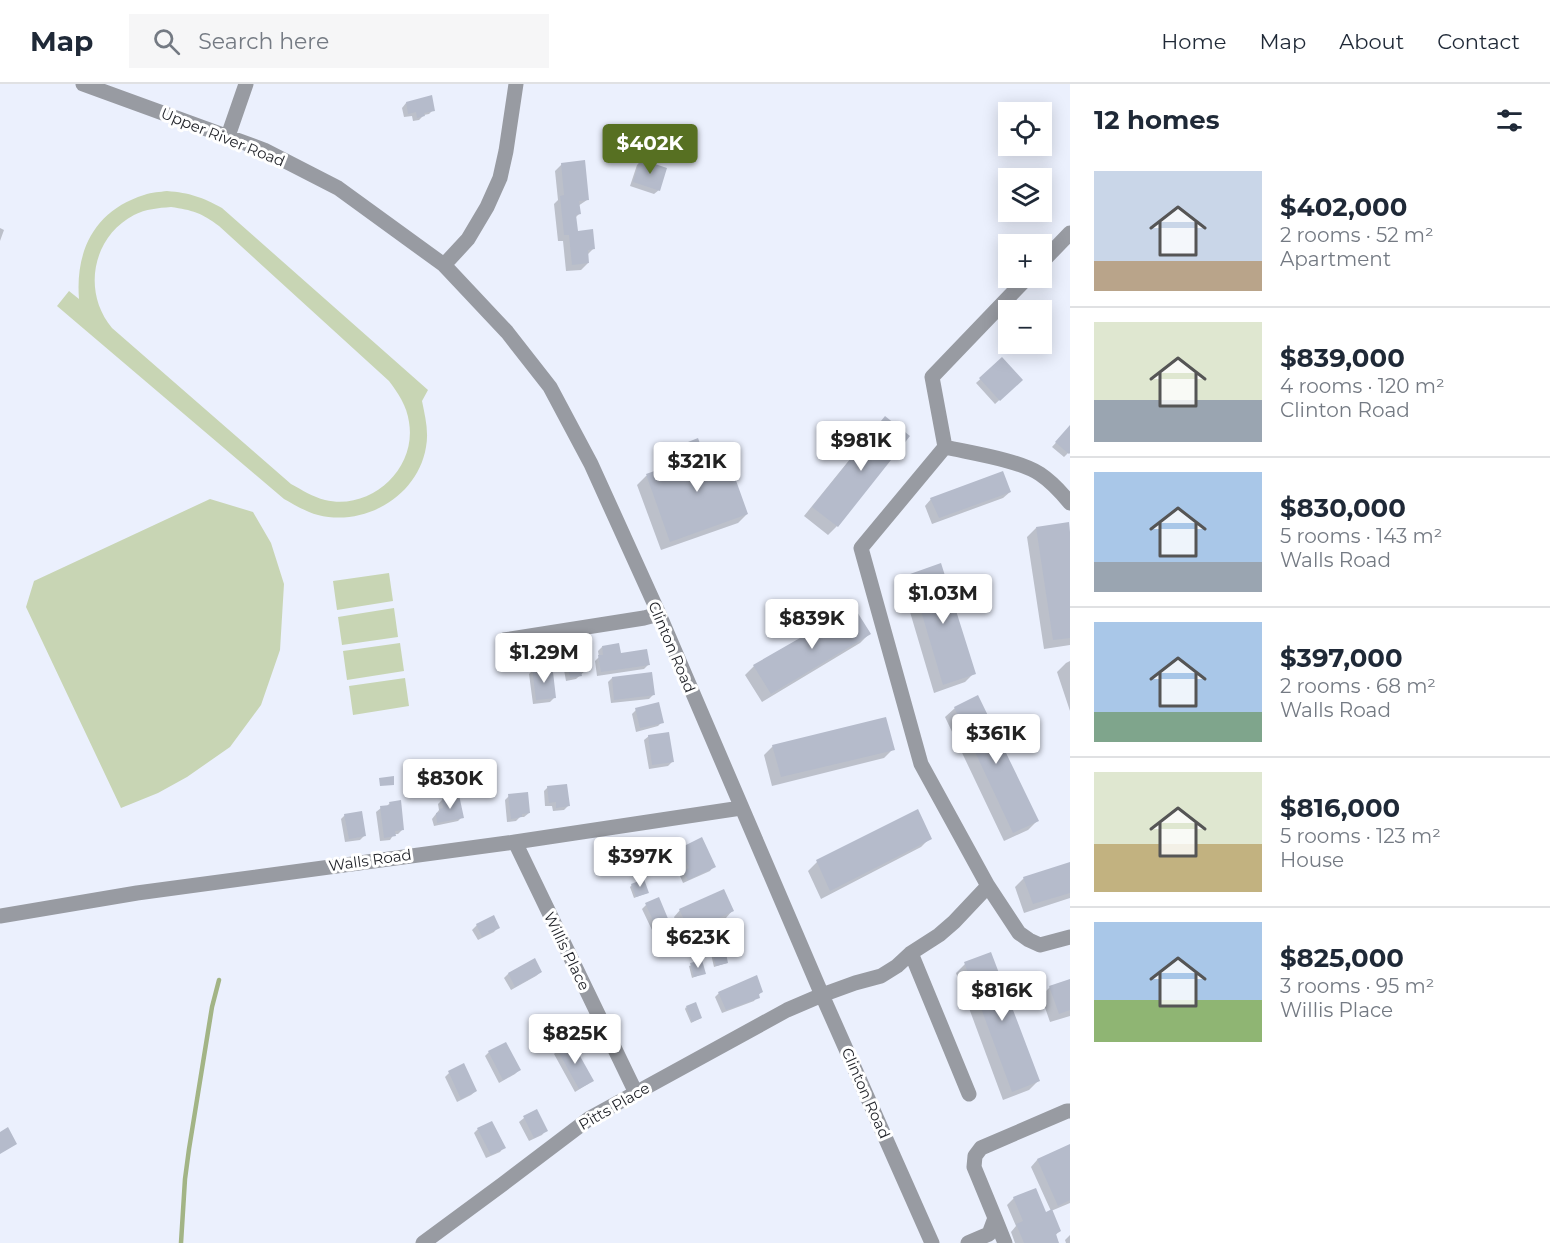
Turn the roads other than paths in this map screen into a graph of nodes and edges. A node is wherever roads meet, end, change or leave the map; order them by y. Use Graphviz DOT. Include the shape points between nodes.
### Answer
graph roads {
  1 [pos="83,84"];
  2 [pos="246,84"];
  3 [pos="516,84"];
  4 [pos="228,136"];
  5 [pos="1070,233"];
  6 [pos="1052,252"];
  7 [pos="444,265"];
  8 [pos="1017,288"];
  9 [pos="945,447"];
  10 [pos="1070,503"];
  11 [pos="658,614"];
  12 [pos="504,639"];
  13 [pos="741,808"];
  14 [pos="515,842"];
  15 [pos="988,886"];
  16 [pos="0,916"];
  17 [pos="1070,937"];
  18 [pos="911,953"];
  19 [pos="822,995"];
  20 [pos="636,1092"];
  21 [pos="969,1094"];
  22 [pos="1070,1111"];
  23 [pos="995,1218"];
  24 [pos="423,1243"];
  25 [pos="932,1243"];
  26 [pos="968,1243"];
  27 [pos="1005,1243"];
  1 -- 4 [label="street, Upper River Road"];
  2 -- 4 [label="street"];
  3 -- 7 [label="street" via="500,178 468,239"];
  4 -- 7 [label="street, Upper River Road" via="338,188"];
  5 -- 6 [label="street"];
  7 -- 11 [label="street, Clinton Road" via="507,332 549,387 591,464"];
  8 -- 9 [label="street" via="932,377"];
  9 -- 10 [label="street" via="1031,469 1057,487"];
  9 -- 15 [label="street" via="861,548 921,764"];
  11 -- 12 [label="street"];
  11 -- 13 [label="street, Clinton Road"];
  13 -- 14 [label="street, Walls Road"];
  13 -- 19 [label="street, Clinton Road"];
  14 -- 16 [label="street, Walls Road" via="176,887"];
  14 -- 20 [label="street, Willis Place"];
  15 -- 17 [label="street" via="1019,933 1029,940 1040,945"];
  15 -- 18 [label="street, Pitts Place" via="954,922"];
  18 -- 19 [label="street, Pitts Place" via="881,976"];
  18 -- 21 [label="street"];
  19 -- 20 [label="street, Pitts Place"];
  19 -- 25 [label="street, Clinton Road"];
  20 -- 24 [label="street, Pitts Place" via="590,1118"];
  22 -- 23 [label="street" via="981,1148 975,1156 974,1167"];
  23 -- 26 [label="street" via="989,1234"];
  23 -- 27 [label="street"];
}
